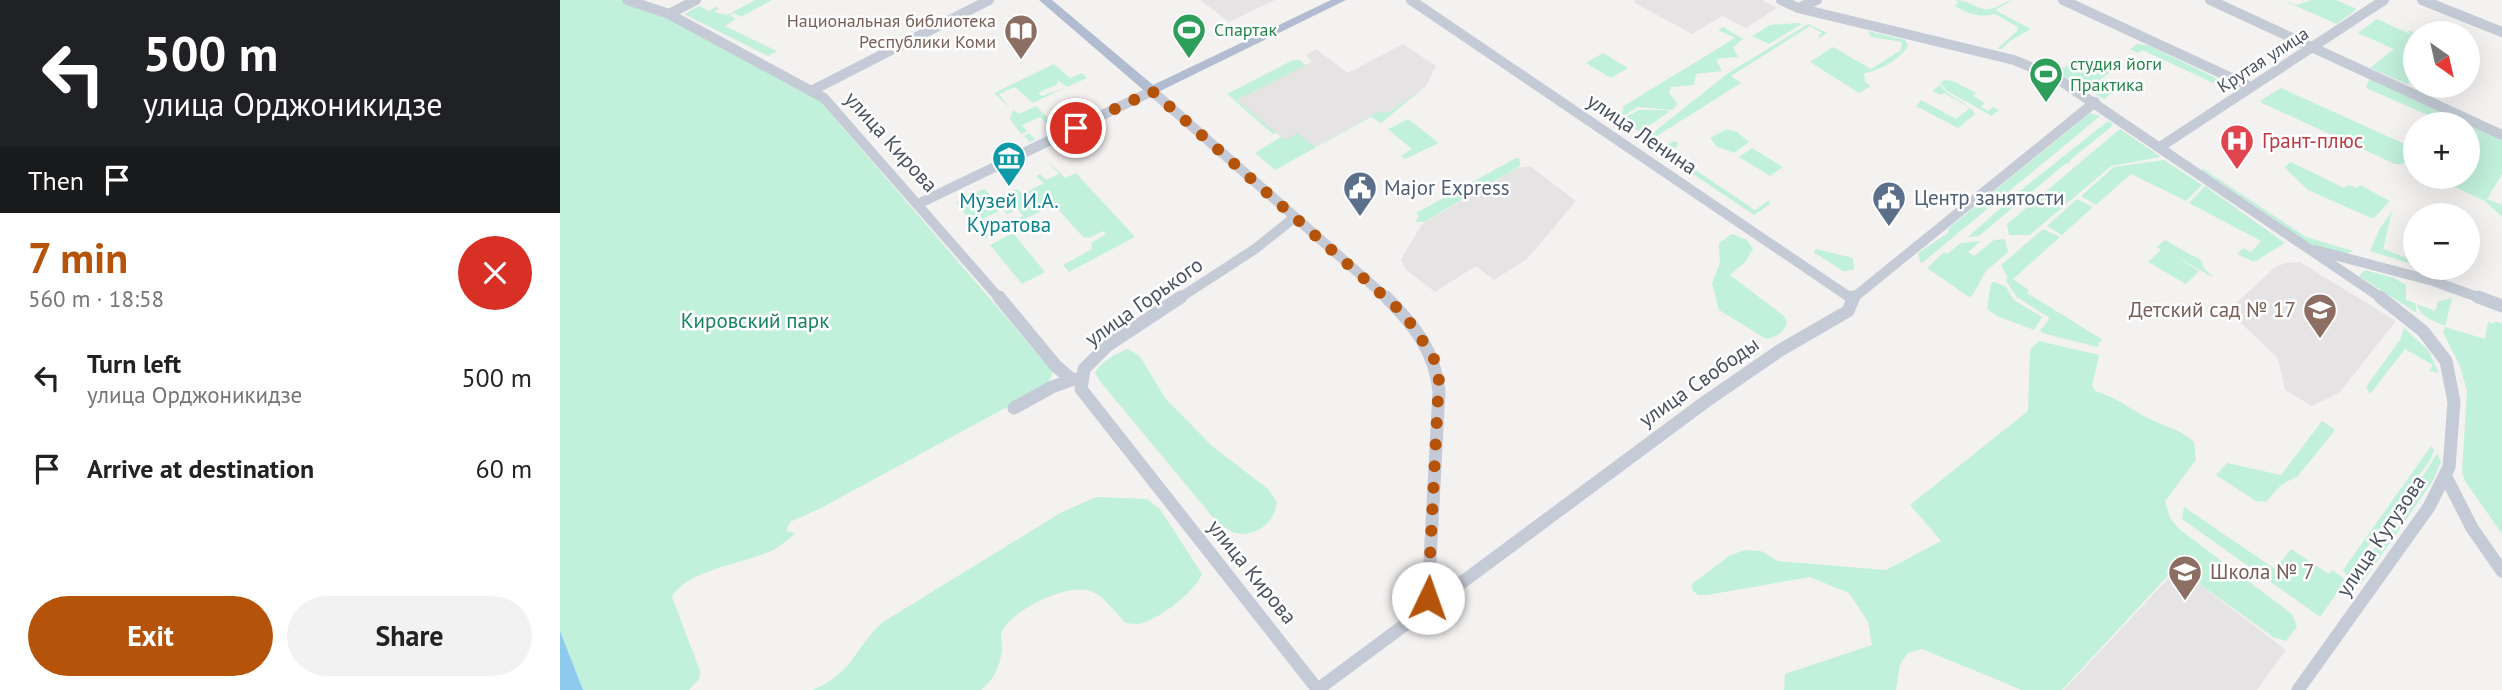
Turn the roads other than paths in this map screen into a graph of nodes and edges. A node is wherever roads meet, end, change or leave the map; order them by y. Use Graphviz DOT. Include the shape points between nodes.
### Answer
graph roads {
  1 [pos="627,0"];
  2 [pos="696,0"];
  3 [pos="989,0"];
  4 [pos="1045,0"];
  5 [pos="1340,0"];
  6 [pos="1411,0"];
  7 [pos="1782,0"];
  8 [pos="1817,0"];
  9 [pos="2063,0"];
  10 [pos="2210,0"];
  11 [pos="2384,0"];
  12 [pos="2422,0"];
  13 [pos="1798,8"];
  14 [pos="669,14"];
  15 [pos="2502,32"];
  16 [pos="2311,48"];
  17 [pos="2251,87"];
  18 [pos="813,90"];
  19 [pos="1152,91"];
  20 [pos="2095,102"];
  21 [pos="2501,132"];
  22 [pos="2160,147"];
  23 [pos="918,204"];
  24 [pos="1295,217"];
  25 [pos="2308,249"];
  26 [pos="1852,299"];
  27 [pos="2502,306"];
  28 [pos="1076,379"];
  29 [pos="1013,408"];
  30 [pos="2446,477"];
  31 [pos="2502,571"];
  32 [pos="1431,604"];
  33 [pos="1318,690"];
  34 [pos="2298,690"];
  1 -- 14 [label="street, улица Кирова"];
  2 -- 14 [label="street"];
  3 -- 18 [label="street"];
  4 -- 19 [label="main road"];
  5 -- 19 [label="main road"];
  6 -- 26 [label="street, улица Ленина"];
  7 -- 13 [label="street, улица Кутузова"];
  8 -- 13 [label="street"];
  9 -- 17 [label="street"];
  10 -- 16 [label="street"];
  11 -- 16 [label="street, Крутая улица"];
  12 -- 15 [label="street"];
  13 -- 20 [label="street, улица Кутузова" via="2014,60 2055,77"];
  14 -- 18 [label="street, улица Кирова"];
  16 -- 17 [label="street, Крутая улица"];
  16 -- 21 [label="street"];
  17 -- 22 [label="street, Крутая улица"];
  18 -- 23 [label="street, улица Кирова"];
  19 -- 23 [label="street"];
  19 -- 24 [label="street"];
  20 -- 22 [label="street, улица Кутузова"];
  20 -- 26 [label="street, улица Свободы"];
  22 -- 25 [label="street, улица Кутузова"];
  23 -- 28 [label="street, улица Кирова" via="1056,366"];
  24 -- 28 [label="street, улица Горького" via="1255,249 1108,345"];
  24 -- 32 [label="street" via="1404,314 1437,366 1440,391"];
  25 -- 27 [label="street" via="2433,281"];
  25 -- 30 [label="street, улица Кутузова" via="2411,320 2446,361 2453,397"];
  26 -- 32 [label="street, улица Свободы" via="1841,316 1779,351 1705,402"];
  28 -- 29 [label="street, улица Горького"];
  28 -- 33 [label="street, улица Кирова" via="1083,394"];
  30 -- 31 [label="street"];
  30 -- 34 [label="street, улица Кутузова"];
  32 -- 33 [label="street, улица Свободы"];
}
